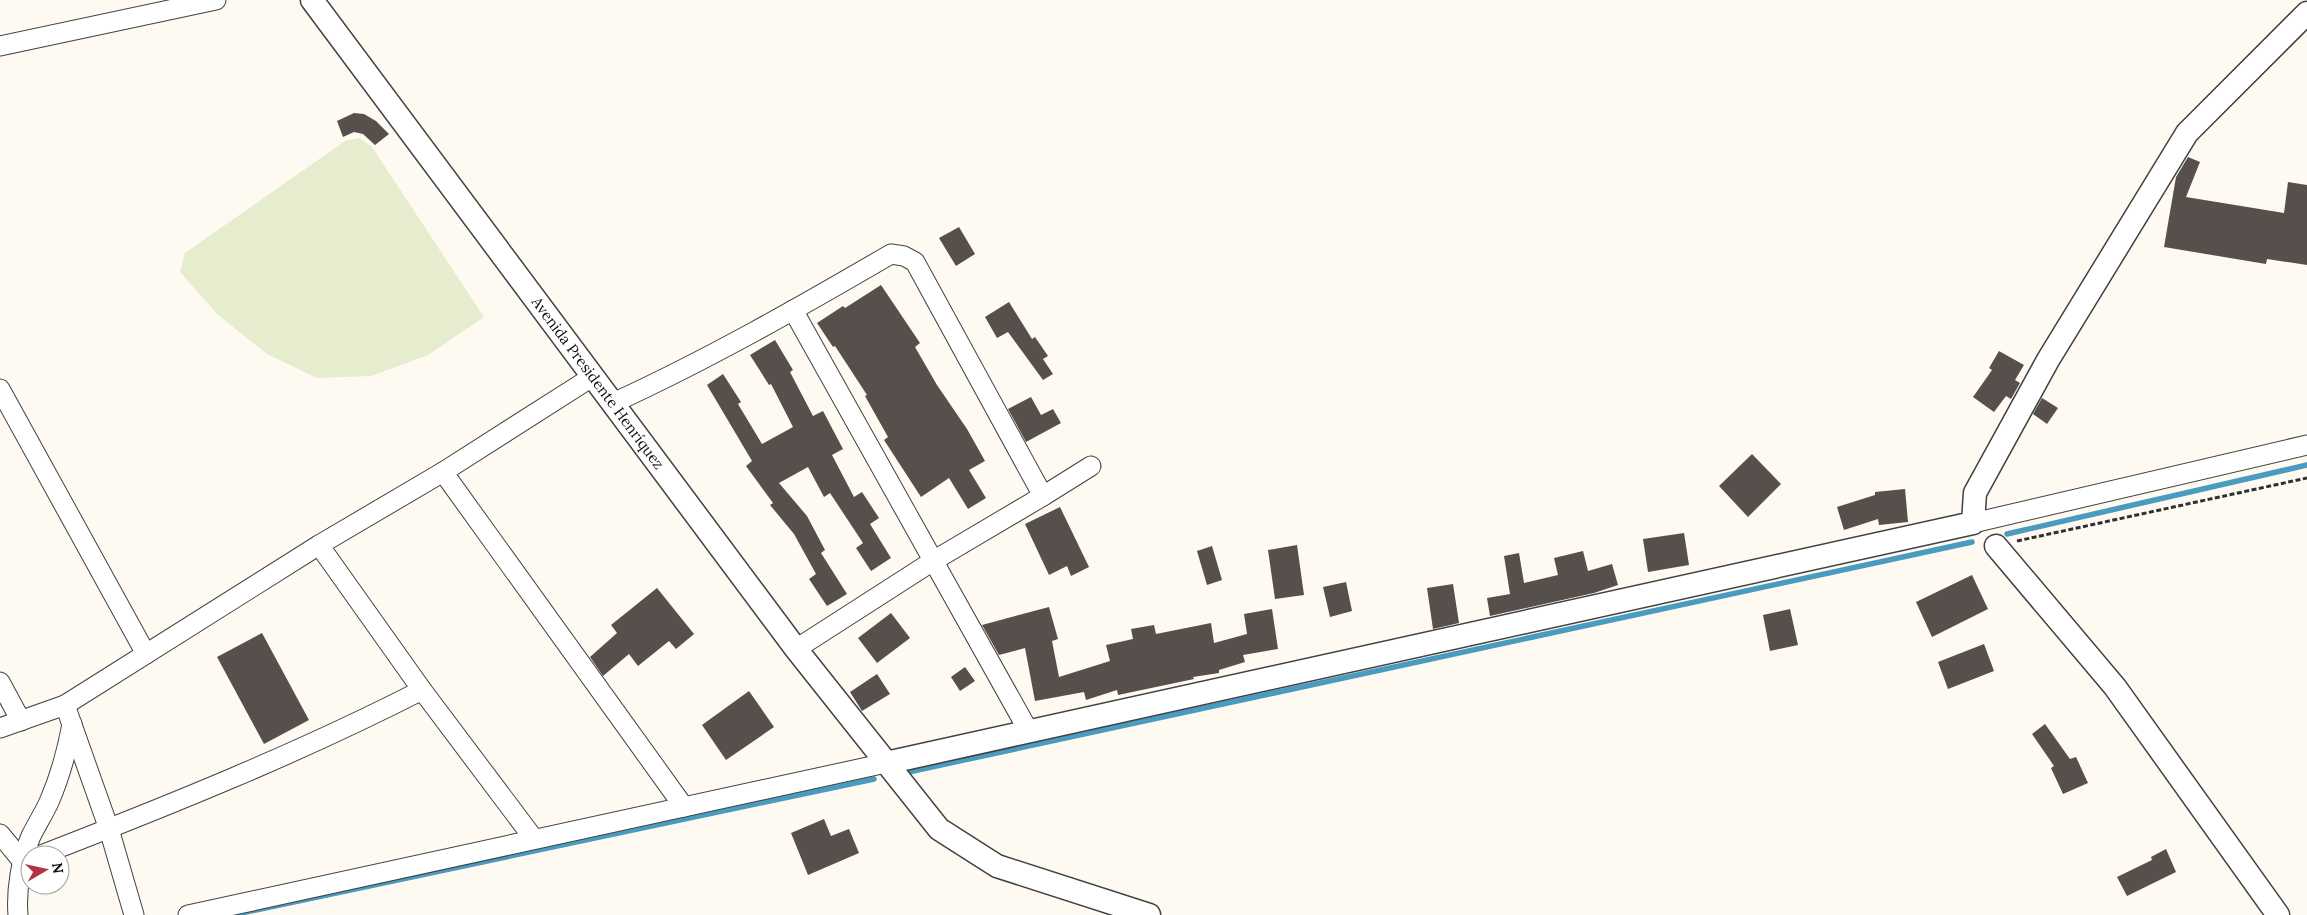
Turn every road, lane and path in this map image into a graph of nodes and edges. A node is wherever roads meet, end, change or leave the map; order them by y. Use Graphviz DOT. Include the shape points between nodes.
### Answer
graph roads {
  1 [pos="216,0"];
  2 [pos="312,0"];
  3 [pos="2307,13"];
  4 [pos="0,46"];
  5 [pos="793,310"];
  6 [pos="592,377"];
  7 [pos="0,388"];
  8 [pos="613,403"];
  9 [pos="2307,445"];
  10 [pos="1091,466"];
  11 [pos="443,472"];
  12 [pos="2307,478"];
  13 [pos="1043,496"];
  14 [pos="1973,523"];
  15 [pos="319,545"];
  16 [pos="1996,546"];
  17 [pos="933,562"];
  18 [pos="796,649"];
  19 [pos="146,654"];
  20 [pos="0,682"];
  21 [pos="422,690"];
  22 [pos="65,705"];
  23 [pos="21,721"];
  24 [pos="72,724"];
  25 [pos="0,728"];
  26 [pos="1028,730"];
  27 [pos="886,763"];
  28 [pos="684,807"];
  29 [pos="109,829"];
  30 [pos="0,834"];
  31 [pos="534,839"];
  32 [pos="30,845"];
  33 [pos="68,845"];
  34 [pos="20,854"];
  35 [pos="20,880"];
  36 [pos="18,915"];
  37 [pos="134,915"];
  38 [pos="188,915"];
  39 [pos="1149,915"];
  40 [pos="2278,915"];
  1 -- 4 [label="street"];
  2 -- 6 [label="street, Avenida Presidente Henríquez"];
  3 -- 14 [label="street" via="2187,133 2048,360 1979,485 1975,493"];
  5 -- 8 [label="street" via="664,380"];
  5 -- 13 [label="street" via="891,254 915,262"];
  5 -- 17 [label="street"];
  6 -- 8 [label="street, Avenida Presidente Henríquez"];
  6 -- 11 [label="street"];
  7 -- 19 [label="street"];
  8 -- 18 [label="street, Avenida Presidente Henríquez"];
  9 -- 14 [label="street"];
  10 -- 13 [label="street"];
  11 -- 15 [label="street"];
  11 -- 28 [label="street"];
  12 -- 16 [label="path"];
  13 -- 17 [label="street"];
  14 -- 16 [label="street"];
  14 -- 26 [label="street"];
  15 -- 19 [label="street"];
  15 -- 21 [label="street"];
  16 -- 40 [label="street" via="2115,687"];
  17 -- 18 [label="street"];
  17 -- 26 [label="street"];
  18 -- 27 [label="street, Avenida Presidente Henríquez"];
  19 -- 22 [label="street"];
  20 -- 23 [label="street"];
  21 -- 29 [label="street" via="193,796"];
  21 -- 31 [label="street"];
  22 -- 23 [label="street"];
  22 -- 24 [label="street"];
  23 -- 25 [label="street"];
  24 -- 29 [label="street"];
  24 -- 32 [label="street" via="61,769"];
  26 -- 27 [label="street"];
  27 -- 28 [label="street"];
  27 -- 39 [label="street, Avenida Presidente Henríquez" via="939,829 997,866"];
  28 -- 31 [label="street"];
  29 -- 33 [label="street"];
  29 -- 37 [label="street"];
  30 -- 34 [label="street"];
  31 -- 38 [label="street"];
  35 -- 36 [label="street"];
}
